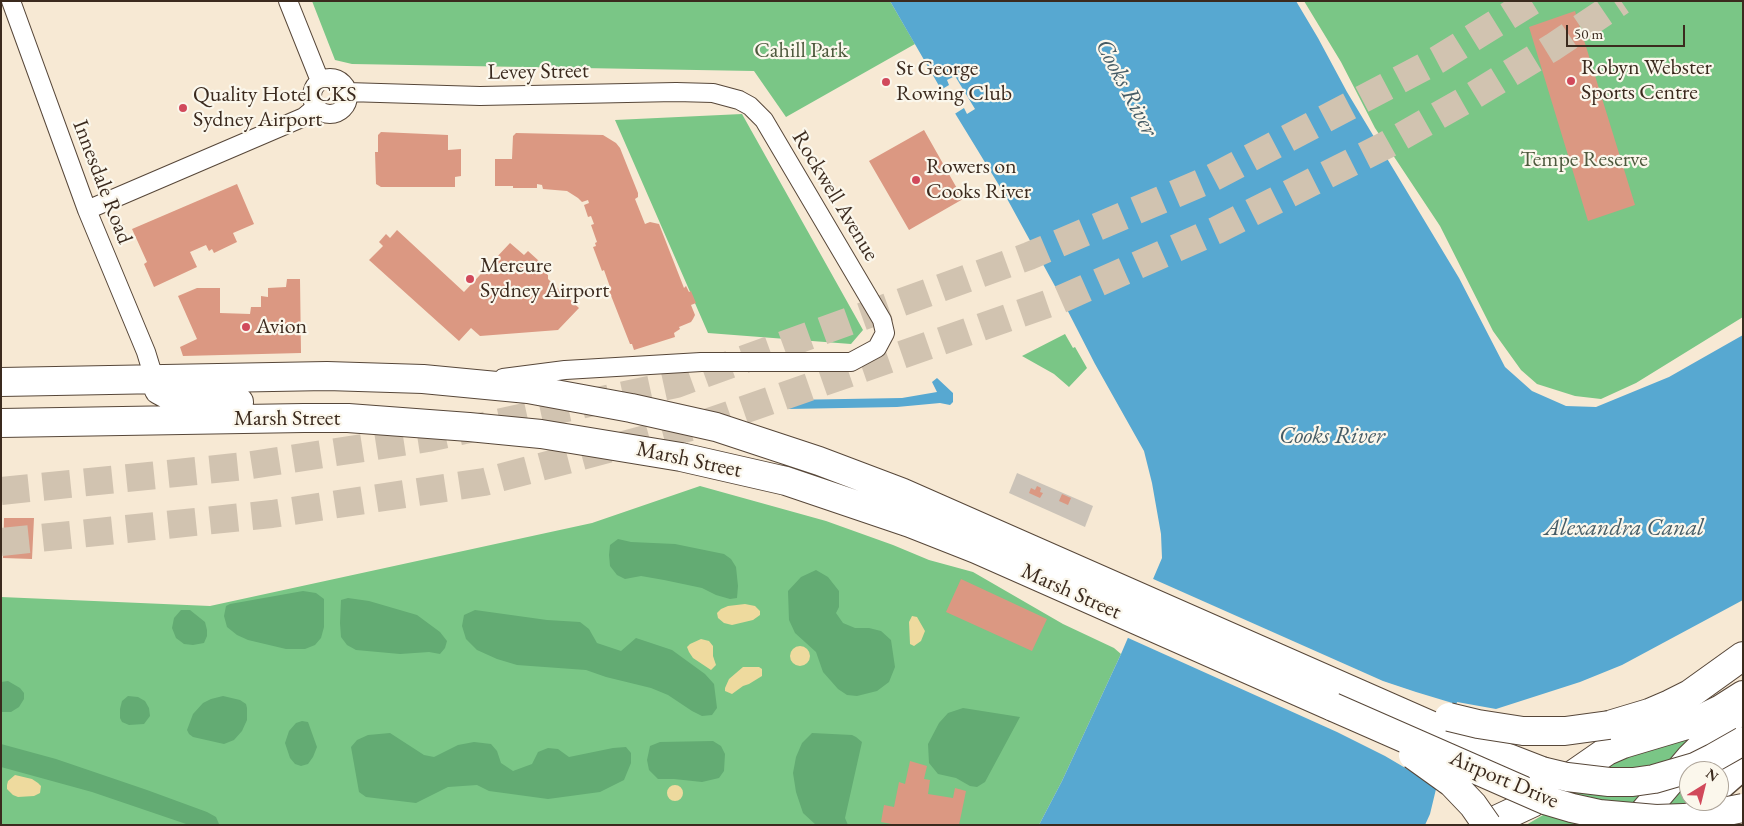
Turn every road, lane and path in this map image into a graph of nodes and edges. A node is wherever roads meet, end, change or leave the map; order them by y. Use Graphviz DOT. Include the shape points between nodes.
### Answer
graph roads {
  1 [pos="11,1"];
  2 [pos="288,1"];
  3 [pos="320,81"];
  4 [pos="347,92"];
  5 [pos="729,96"];
  6 [pos="316,107"];
  7 [pos="87,210"];
  8 [pos="885,333"];
  9 [pos="154,378"];
  10 [pos="1,382"];
  11 [pos="468,383"];
  12 [pos="407,422"];
  13 [pos="1,423"];
  14 [pos="1057,573"];
  15 [pos="1743,656"];
  16 [pos="1743,695"];
  17 [pos="1337,696"];
  18 [pos="1743,707"];
  19 [pos="1743,741"];
  20 [pos="1743,767"];
  21 [pos="1729,779"];
  22 [pos="1743,808"];
  23 [pos="1693,811"];
  24 [pos="1486,825"];
  25 [pos="1633,825"];
  26 [pos="1678,825"];
  1 -- 7 [label="street, Innesdale Road"];
  2 -- 3 [label="street"];
  3 -- 4 [label="street" via="336,80"];
  3 -- 6 [label="street" via="312,93"];
  4 -- 5 [label="street, Levey Street" via="480,96 676,92"];
  4 -- 6 [label="street" via="345,106 333,114 323,113"];
  5 -- 8 [label="street, Rockwell Avenue" via="750,106 764,120 882,320"];
  6 -- 7 [label="street" via="304,117"];
  7 -- 9 [label="street, Innesdale Road"];
  8 -- 11 [label="street, Marsh Street" via="877,348 851,362 701,362 565,370"];
  9 -- 10 [label="main road, Marsh Street"];
  9 -- 11 [label="main road, Marsh Street" via="328,376"];
  9 -- 12 [label="main road" via="159,390 174,398 348,409"];
  11 -- 14 [label="main road, Marsh Street" via="528,389 631,408 716,427 769,444 865,478"];
  12 -- 13 [label="main road, Marsh Street" via="304,418"];
  12 -- 14 [label="main road, Marsh Street" via="541,434 645,450 786,481 910,522 976,549"];
  14 -- 17 [label="main road, Marsh Street"];
  15 -- 17 [label="main road, Airport Drive, bridge" via="1690,694 1649,714 1584,730 1522,731 1478,724 1407,706"];
  16 -- 24 [label="main road" via="1690,724 1608,751 1532,803"];
  17 -- 19 [label="main road, bridge" via="1516,762 1586,780 1633,782 1679,773"];
  17 -- 22 [label="main road, Airport Drive, bridge" via="1513,786 1572,808 1656,819 1703,816"];
  17 -- 24 [label="main road, bridge" via="1399,746 1443,775 1463,794"];
  18 -- 25 [label="main road" via="1690,758"];
  20 -- 21 [label="street"];
  23 -- 26 [label="street"];
}
